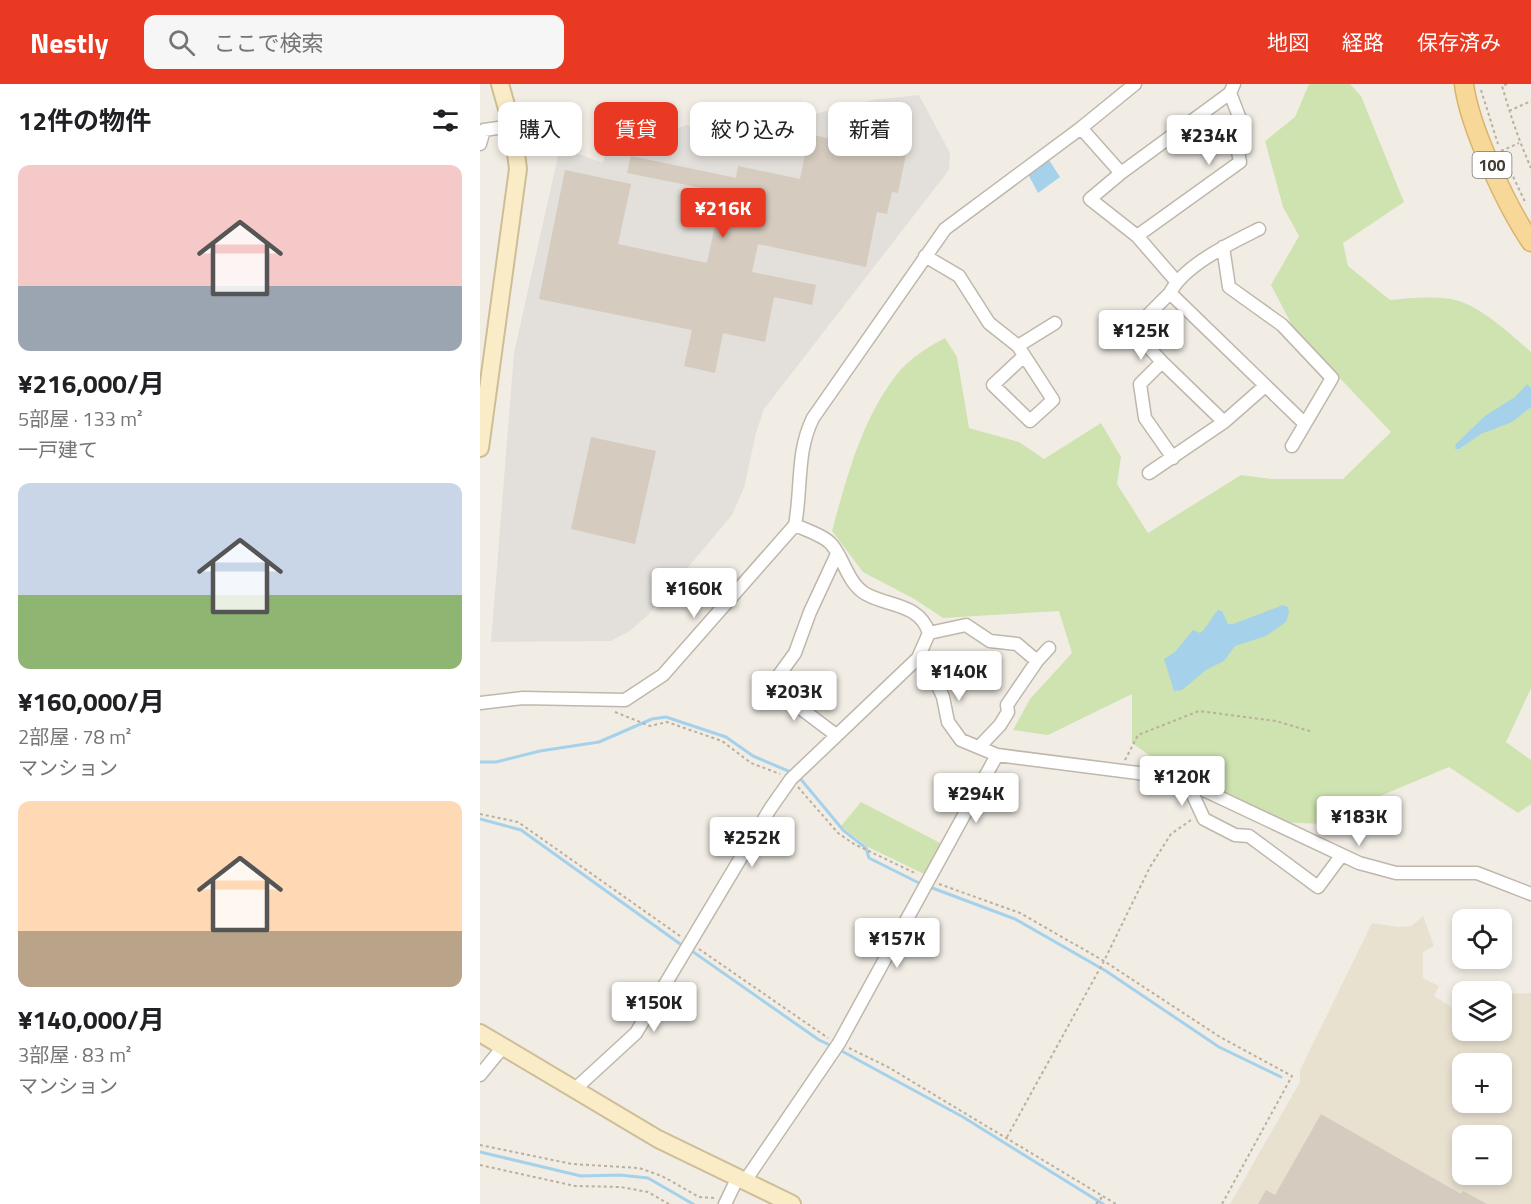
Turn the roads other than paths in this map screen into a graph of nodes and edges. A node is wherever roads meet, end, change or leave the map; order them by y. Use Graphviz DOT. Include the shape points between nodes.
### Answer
graph roads {
  1 [pos="500,84"];
  2 [pos="1135,84"];
  3 [pos="1464,84"];
  4 [pos="1232,88"];
  5 [pos="505,102"];
  6 [pos="498,128"];
  7 [pos="1081,128"];
  8 [pos="480,144"];
  9 [pos="516,156"];
  10 [pos="1121,173"];
  11 [pos="1259,229"];
  12 [pos="1137,236"];
  13 [pos="1531,242"];
  14 [pos="1223,247"];
  15 [pos="925,256"];
  16 [pos="1176,281"];
  17 [pos="1170,293"];
  18 [pos="1054,323"];
  19 [pos="1021,351"];
  20 [pos="1162,362"];
  21 [pos="1264,386"];
  22 [pos="1224,422"];
  23 [pos="1305,424"];
  24 [pos="1292,446"];
  25 [pos="480,448"];
  26 [pos="1173,458"];
  27 [pos="1149,473"];
  28 [pos="795,525"];
  29 [pos="837,554"];
  30 [pos="929,633"];
  31 [pos="1049,648"];
  32 [pos="918,658"];
  33 [pos="1037,661"];
  34 [pos="480,703"];
  35 [pos="836,735"];
  36 [pos="980,746"];
  37 [pos="997,754"];
  38 [pos="1187,782"];
  39 [pos="1341,856"];
  40 [pos="1531,894"];
  41 [pos="480,1033"];
  42 [pos="503,1047"];
  43 [pos="480,1075"];
  44 [pos="575,1089"];
  45 [pos="741,1179"];
  46 [pos="727,1200"];
  47 [pos="792,1204"];
  1 -- 5 [label="street"];
  2 -- 7 [label="street"];
  3 -- 13 [label="main road, 100" via="1482,144 1517,222"];
  4 -- 10 [label="street"];
  4 -- 12 [label="street" via="1240,118 1236,141 1240,162"];
  6 -- 8 [label="street" via="484,130"];
  7 -- 10 [label="street"];
  7 -- 15 [label="street" via="945,229"];
  9 -- 25 [label="street" via="518,169"];
  10 -- 12 [label="street" via="1090,199"];
  11 -- 14 [label="street"];
  12 -- 16 [label="street"];
  14 -- 16 [label="street"];
  14 -- 23 [label="street" via="1229,287 1282,325 1332,378"];
  15 -- 19 [label="street" via="958,276 989,323"];
  15 -- 28 [label="street" via="805,434"];
  16 -- 17 [label="street"];
  17 -- 20 [label="street" via="1133,330"];
  17 -- 21 [label="street"];
  18 -- 19 [label="street"];
  19 -- 19 [label="street" via="1053,400 1030,421 993,386"];
  20 -- 22 [label="street"];
  20 -- 26 [label="street" via="1140,384 1144,418"];
  21 -- 22 [label="street"];
  21 -- 23 [label="street"];
  22 -- 26 [label="street"];
  23 -- 24 [label="street"];
  26 -- 27 [label="street"];
  28 -- 29 [label="street" via="831,543"];
  28 -- 34 [label="street" via="663,675 625,700 523,698"];
  29 -- 30 [label="street" via="864,593 915,613 925,621"];
  29 -- 35 [label="street" via="795,653 771,686"];
  30 -- 32 [label="street"];
  30 -- 33 [label="street" via="966,625 990,641 1017,644"];
  31 -- 33 [label="street"];
  32 -- 35 [label="street"];
  32 -- 36 [label="street" via="931,670 943,697 948,722 961,740"];
  33 -- 36 [label="street" via="1007,705 1008,712 1000,725"];
  35 -- 44 [label="street" via="791,779 770,809 636,1033"];
  36 -- 37 [label="street"];
  37 -- 38 [label="street"];
  37 -- 45 [label="street" via="839,1043"];
  38 -- 39 [label="street"];
  38 -- 39 [label="street" via="1204,819 1235,835 1249,836 1318,887"];
  39 -- 40 [label="street" via="1396,873 1476,873"];
  41 -- 42 [label="street"];
  42 -- 43 [label="street"];
  42 -- 44 [label="street"];
  44 -- 45 [label="street" via="658,1138"];
  45 -- 46 [label="street"];
  45 -- 47 [label="street"];
}
